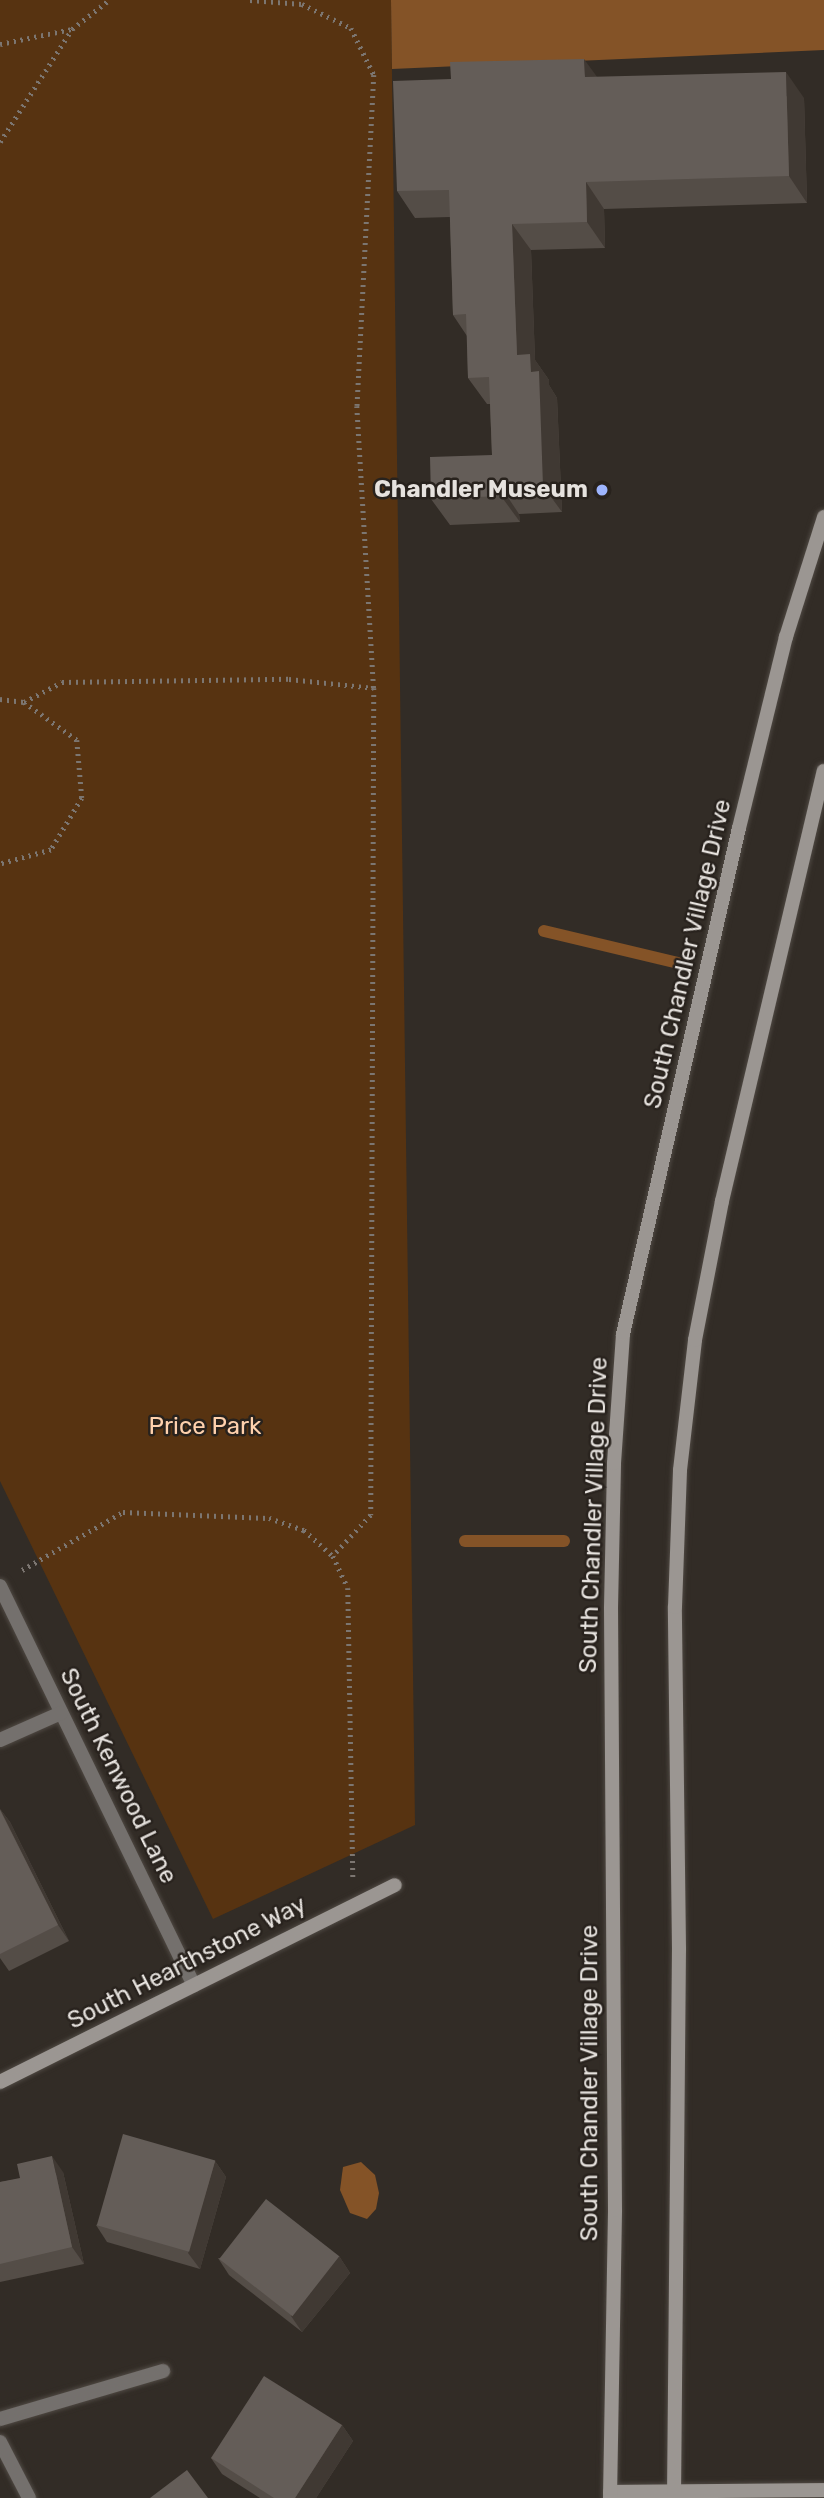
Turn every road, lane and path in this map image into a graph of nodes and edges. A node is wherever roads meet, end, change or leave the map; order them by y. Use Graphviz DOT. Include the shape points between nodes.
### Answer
graph roads {
  1 [pos="108,0"];
  2 [pos="250,0"];
  3 [pos="72,29"];
  4 [pos="0,44"];
  5 [pos="0,142"];
  6 [pos="824,517"];
  7 [pos="374,688"];
  8 [pos="0,699"];
  9 [pos="24,702"];
  10 [pos="824,771"];
  11 [pos="0,864"];
  12 [pos="333,1556"];
  13 [pos="18,1573"];
  14 [pos="0,1586"];
  15 [pos="61,1713"];
  16 [pos="0,1740"];
  17 [pos="395,1885"];
  18 [pos="366,1899"];
  19 [pos="194,1985"];
  20 [pos="0,2082"];
  21 [pos="163,2371"];
  22 [pos="0,2418"];
  23 [pos="0,2442"];
  24 [pos="824,2490"];
  25 [pos="610,2495"];
  26 [pos="674,2495"];
  27 [pos="29,2498"];
  1 -- 3 [label="path"];
  2 -- 7 [label="path" via="302,4 351,29 374,75 357,406"];
  3 -- 4 [label="path"];
  3 -- 5 [label="path"];
  6 -- 25 [label="street, South Chandler Village Drive" via="786,637 739,828 623,1334 611,1608 615,2210"];
  7 -- 9 [label="path" via="289,679 62,682"];
  7 -- 12 [label="path" via="371,1516"];
  8 -- 9 [label="path"];
  9 -- 11 [label="path" via="77,740 82,798 51,850"];
  10 -- 26 [label="street" via="722,1201 695,1340 680,1470"];
  12 -- 13 [label="path" via="304,1530 269,1518 123,1512"];
  12 -- 18 [label="path" via="348,1588 351,1872"];
  14 -- 15 [label="street, South Kenwood Lane"];
  15 -- 16 [label="street"];
  15 -- 19 [label="street, South Kenwood Lane"];
  17 -- 18 [label="street, South Hearthstone Way"];
  18 -- 19 [label="street, South Hearthstone Way"];
  19 -- 20 [label="street, South Hearthstone Way"];
  21 -- 22 [label="street"];
  23 -- 27 [label="street"];
  24 -- 26 [label="street"];
  25 -- 26 [label="street"];
}
